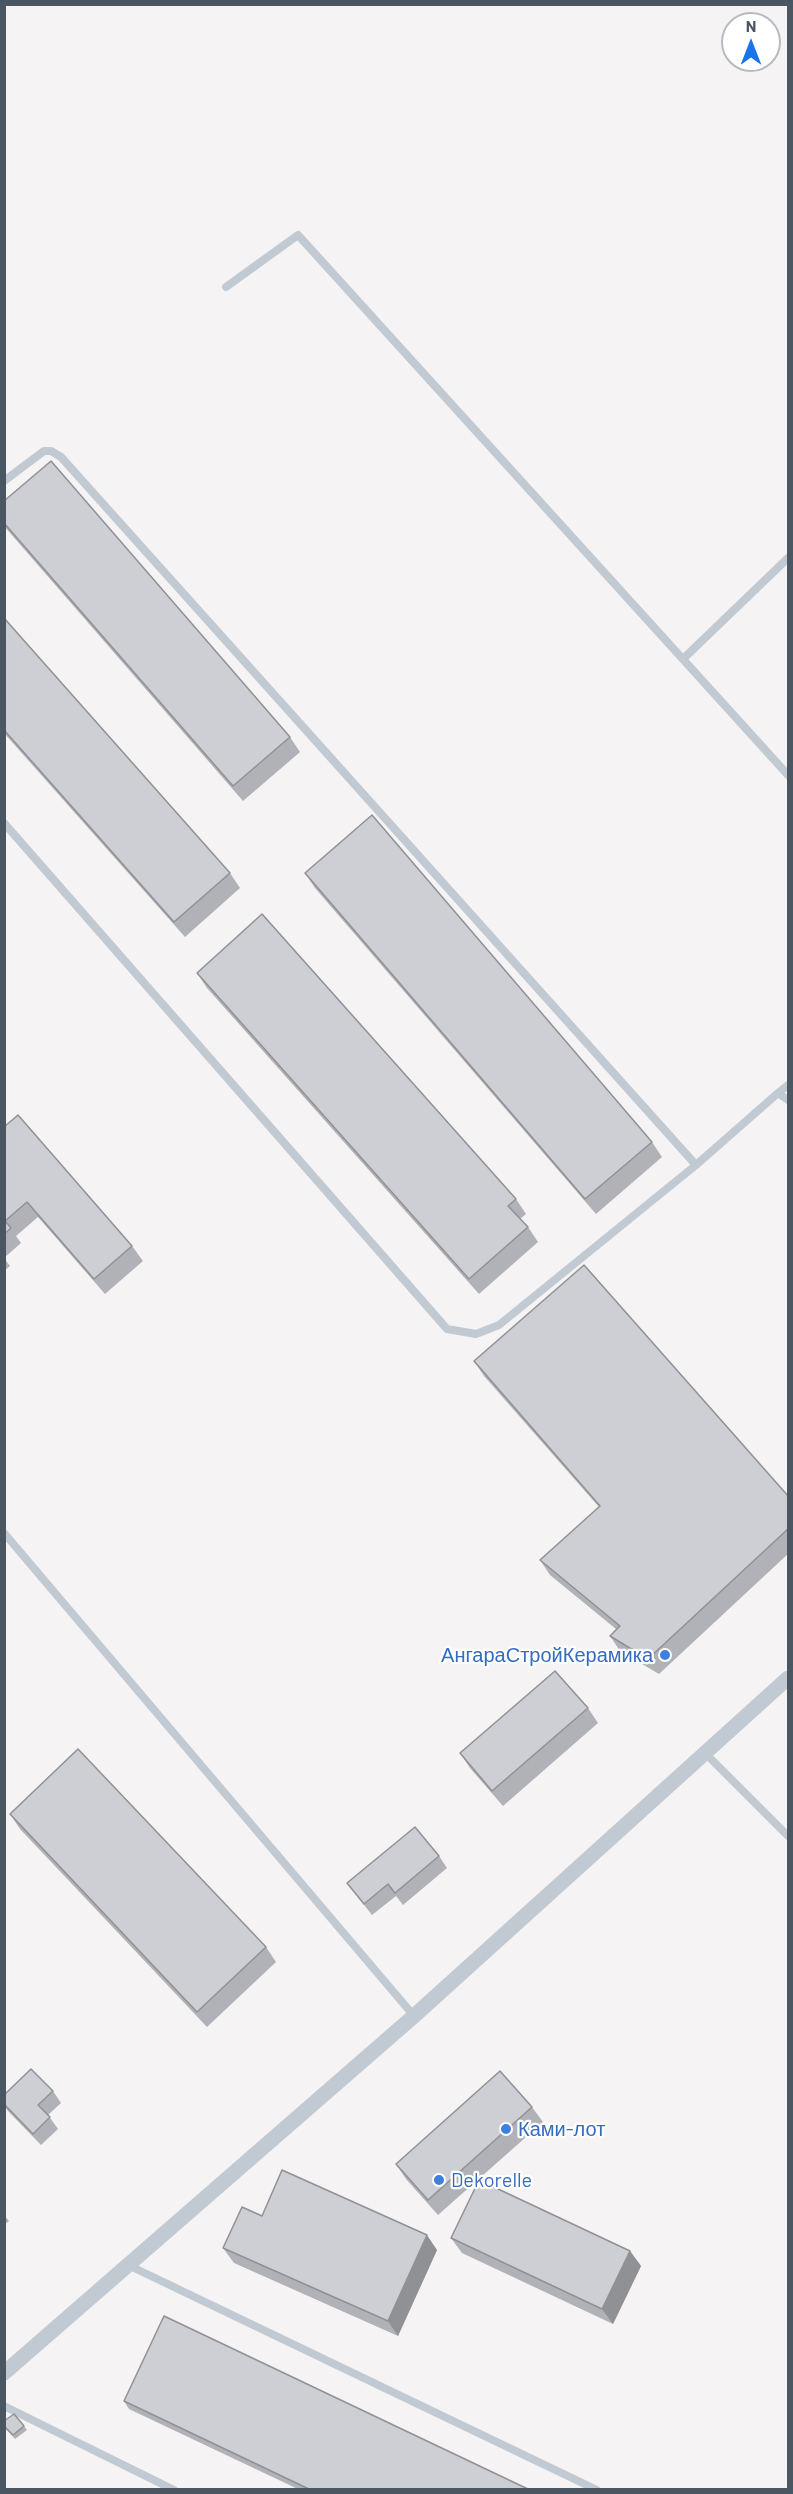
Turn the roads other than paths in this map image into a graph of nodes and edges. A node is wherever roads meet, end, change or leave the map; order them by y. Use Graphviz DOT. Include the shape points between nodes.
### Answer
graph roads {
  1 [pos="226,287"];
  2 [pos="4,481"];
  3 [pos="789,558"];
  4 [pos="683,659"];
  5 [pos="789,775"];
  6 [pos="4,823"];
  7 [pos="789,1084"];
  8 [pos="778,1093"];
  9 [pos="789,1100"];
  10 [pos="696,1165"];
  11 [pos="4,1533"];
  12 [pos="789,1678"];
  13 [pos="704,1752"];
  14 [pos="789,1836"];
  15 [pos="414,2016"];
  16 [pos="128,2265"];
  17 [pos="4,2373"];
  18 [pos="4,2406"];
  19 [pos="174,2490"];
  20 [pos="597,2490"];
  1 -- 4 [label="lane" via="298,235"];
  2 -- 10 [label="lane" via="44,451 60,456"];
  3 -- 4 [label="lane"];
  4 -- 5 [label="lane"];
  6 -- 10 [label="lane" via="447,1329 476,1334 499,1325"];
  7 -- 8 [label="lane"];
  8 -- 9 [label="lane"];
  8 -- 10 [label="lane"];
  11 -- 15 [label="lane"];
  12 -- 13 [label="street"];
  13 -- 14 [label="lane"];
  13 -- 15 [label="street"];
  15 -- 16 [label="street"];
  16 -- 17 [label="street"];
  16 -- 20 [label="lane"];
  18 -- 19 [label="lane"];
}
